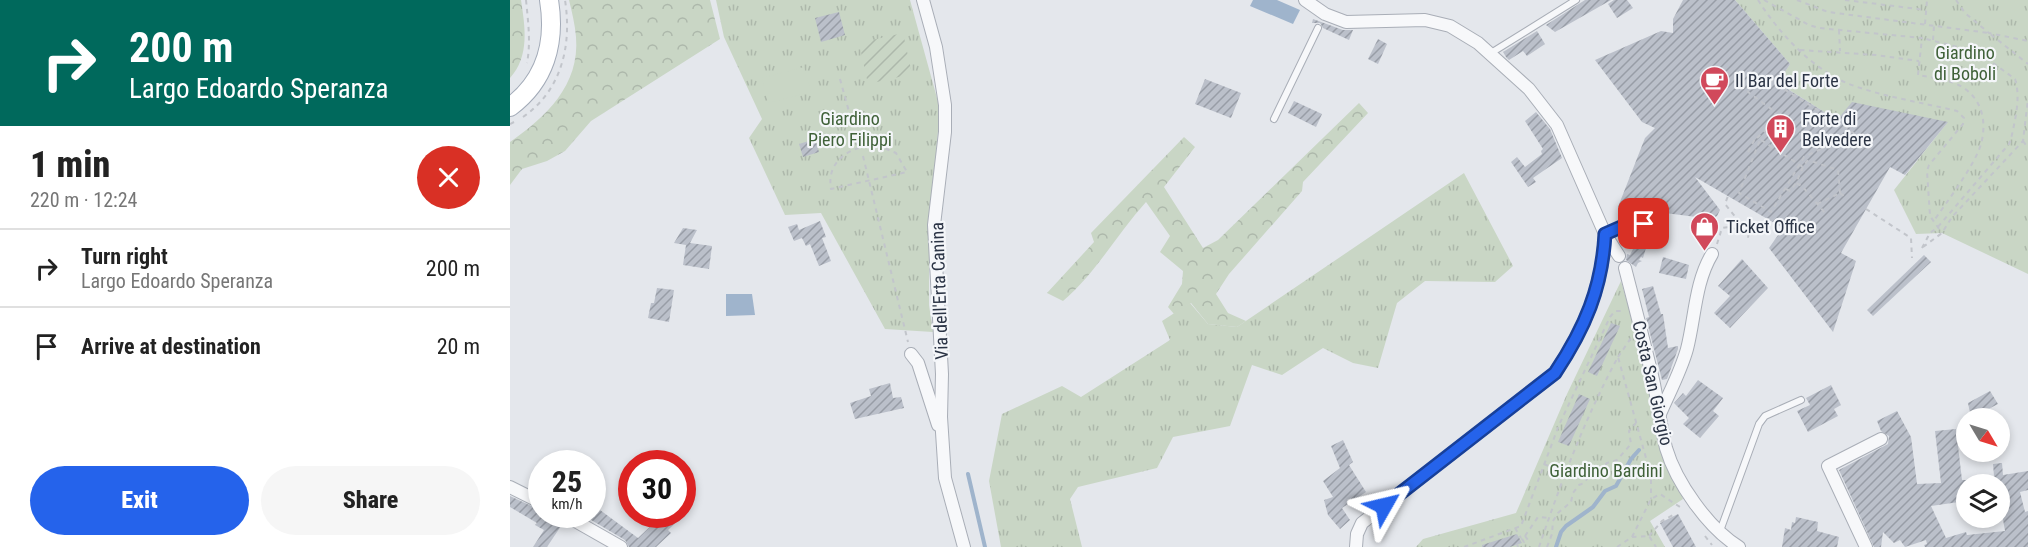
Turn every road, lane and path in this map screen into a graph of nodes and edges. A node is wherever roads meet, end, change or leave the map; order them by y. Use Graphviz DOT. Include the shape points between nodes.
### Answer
graph roads {
  1 [pos="526,0"];
  2 [pos="549,0"];
  3 [pos="923,0"];
  4 [pos="1305,0"];
  5 [pos="1576,0"];
  6 [pos="1758,0"];
  7 [pos="1764,0"];
  8 [pos="1797,0"];
  9 [pos="1845,0"];
  10 [pos="1927,0"];
  11 [pos="1956,0"];
  12 [pos="1926,10"];
  13 [pos="1321,22"];
  14 [pos="1924,25"];
  15 [pos="1934,27"];
  16 [pos="1839,30"];
  17 [pos="1989,33"];
  18 [pos="1922,38"];
  19 [pos="1933,40"];
  20 [pos="2028,41"];
  21 [pos="1800,50"];
  22 [pos="1840,52"];
  23 [pos="1491,53"];
  24 [pos="1920,62"];
  25 [pos="2028,64"];
  26 [pos="525,71"];
  27 [pos="840,79"];
  28 [pos="2028,99"];
  29 [pos="510,107"];
  30 [pos="1778,118"];
  31 [pos="1274,119"];
  32 [pos="1832,119"];
  33 [pos="1750,134"];
  34 [pos="1757,138"];
  35 [pos="2023,141"];
  36 [pos="1813,144"];
  37 [pos="859,148"];
  38 [pos="2028,148"];
  39 [pos="1821,149"];
  40 [pos="1748,152"];
  41 [pos="863,156"];
  42 [pos="1802,166"];
  43 [pos="869,180"];
  44 [pos="1796,183"];
  45 [pos="1785,189"];
  46 [pos="1840,193"];
  47 [pos="1728,196"];
  48 [pos="1845,197"];
  49 [pos="1817,204"];
  50 [pos="1866,209"];
  51 [pos="1825,213"];
  52 [pos="1947,215"];
  53 [pos="1952,217"];
  54 [pos="1933,222"];
  55 [pos="1644,224"];
  56 [pos="1937,228"];
  57 [pos="1942,233"];
  58 [pos="1605,234"];
  59 [pos="1720,237"];
  60 [pos="1712,254"];
  61 [pos="1912,258"];
  62 [pos="1629,317"];
  63 [pos="1637,344"];
  64 [pos="911,354"];
  65 [pos="1618,357"];
  66 [pos="1801,400"];
  67 [pos="1660,414"];
  68 [pos="1636,423"];
  69 [pos="1881,439"];
  70 [pos="943,440"];
  71 [pos="1544,464"];
  72 [pos="1565,473"];
  73 [pos="510,487"];
  74 [pos="528,496"];
  75 [pos="1677,497"];
  76 [pos="1651,499"];
  77 [pos="1673,503"];
  78 [pos="1689,512"];
  79 [pos="1674,514"];
  80 [pos="1549,518"];
  81 [pos="588,528"];
  82 [pos="1515,528"];
  83 [pos="1700,529"];
  84 [pos="1720,532"];
  85 [pos="1649,536"];
  86 [pos="1632,537"];
  87 [pos="1712,545"];
  88 [pos="621,547"];
  89 [pos="964,547"];
  90 [pos="1356,547"];
  91 [pos="1464,547"];
  92 [pos="1539,547"];
  93 [pos="1547,547"];
  94 [pos="1617,547"];
  95 [pos="1656,547"];
  96 [pos="1739,547"];
  97 [pos="1866,547"];
  1 -- 26 [label="path" via="529,51"];
  2 -- 29 [label="main road" via="550,47 540,76 523,98"];
  3 -- 70 [label="street, Via dell'Erta Canina" via="936,47 945,105 934,225"];
  4 -- 13 [label="street, Costa San Giorgio"];
  5 -- 23 [label="lane"];
  6 -- 21 [label="path"];
  7 -- 16 [label="path" via="1809,25"];
  8 -- 14 [label="path" via="1823,11"];
  9 -- 12 [label="path"];
  10 -- 12 [label="path"];
  11 -- 17 [label="path"];
  12 -- 14 [label="path"];
  13 -- 23 [label="street, Costa San Giorgio" via="1438,22"];
  13 -- 31 [label="lane"];
  14 -- 15 [label="path"];
  15 -- 17 [label="path"];
  15 -- 19 [label="path"];
  16 -- 18 [label="path"];
  16 -- 22 [label="path"];
  17 -- 20 [label="path"];
  17 -- 25 [label="path"];
  18 -- 19 [label="path"];
  18 -- 24 [label="path"];
  19 -- 52 [label="path" via="1978,52 2015,79 2017,90 2009,144"];
  21 -- 22 [label="path"];
  21 -- 54 [label="path" via="1847,83 1962,114 1963,124 1927,171"];
  22 -- 24 [label="path"];
  23 -- 58 [label="street, Costa San Giorgio" via="1529,89 1557,125"];
  24 -- 54 [label="path" via="1918,75 1960,86 1980,103 1982,112 1979,150"];
  27 -- 37 [label="path"];
  28 -- 35 [label="path"];
  30 -- 32 [label="path" via="1748,92 1757,75"];
  30 -- 34 [label="path"];
  30 -- 36 [label="path"];
  32 -- 36 [label="path"];
  32 -- 39 [label="path" via="1855,134"];
  33 -- 34 [label="path"];
  34 -- 40 [label="path"];
  34 -- 42 [label="path"];
  34 -- 45 [label="path" via="1739,193 1771,212"];
  35 -- 38 [label="path"];
  35 -- 53 [label="path"];
  36 -- 39 [label="path"];
  37 -- 43 [label="path" via="837,162 830,174 831,189"];
  37 -- 43 [label="path" via="877,145 891,150 907,172"];
  39 -- 42 [label="path" via="1804,158"];
  41 -- 43 [label="path"];
  42 -- 44 [label="path"];
  42 -- 45 [label="path"];
  42 -- 46 [label="path" via="1811,160 1838,170"];
  43 -- 64 [label="path"];
  44 -- 45 [label="path" via="1790,191"];
  44 -- 49 [label="path"];
  46 -- 48 [label="path"];
  46 -- 49 [label="path"];
  47 -- 59 [label="path" via="1725,204 1749,234 1748,237 1727,226 1722,228"];
  49 -- 51 [label="path"];
  50 -- 61 [label="path" via="1911,238"];
  52 -- 53 [label="path"];
  52 -- 56 [label="path"];
  53 -- 57 [label="path"];
  54 -- 56 [label="path"];
  55 -- 58 [label="lane" via="1630,223"];
  56 -- 57 [label="path"];
  56 -- 57 [label="path" via="1922,248"];
  58 -- 67 [label="street, Costa San Giorgio" via="1622,262"];
  58 -- 90 [label="street" via="1604,261 1592,304 1555,373 1362,523"];
  60 -- 67 [label="street" via="1696,298 1686,352"];
  62 -- 71 [label="path" via="1625,311 1615,311 1610,317"];
  63 -- 65 [label="path" via="1634,333"];
  64 -- 70 [label="street, Via dell'Erta Canina" via="918,363"];
  65 -- 68 [label="path"];
  65 -- 72 [label="path"];
  66 -- 84 [label="lane" via="1765,416 1760,424"];
  67 -- 84 [label="street, Costa San Giorgio" via="1675,472"];
  68 -- 76 [label="path" via="1651,476"];
  68 -- 93 [label="path" via="1629,431 1631,444 1625,452 1617,460 1594,469 1579,485 1571,502 1558,513"];
  69 -- 97 [label="street" via="1826,467"];
  70 -- 89 [label="street, Via dell'Erta Canina" via="945,478"];
  71 -- 72 [label="path"];
  71 -- 82 [label="path" via="1521,526"];
  72 -- 80 [label="path"];
  73 -- 74 [label="street"];
  75 -- 77 [label="path"];
  76 -- 77 [label="path" via="1660,494"];
  76 -- 86 [label="path"];
  77 -- 78 [label="path"];
  79 -- 85 [label="path"];
  80 -- 82 [label="path" via="1538,517 1522,539"];
  80 -- 92 [label="path"];
  81 -- 88 [label="street"];
  82 -- 91 [label="path"];
  83 -- 87 [label="path"];
  84 -- 96 [label="street, Costa San Giorgio"];
  85 -- 86 [label="path"];
  85 -- 95 [label="path"];
  86 -- 94 [label="path"];
}
